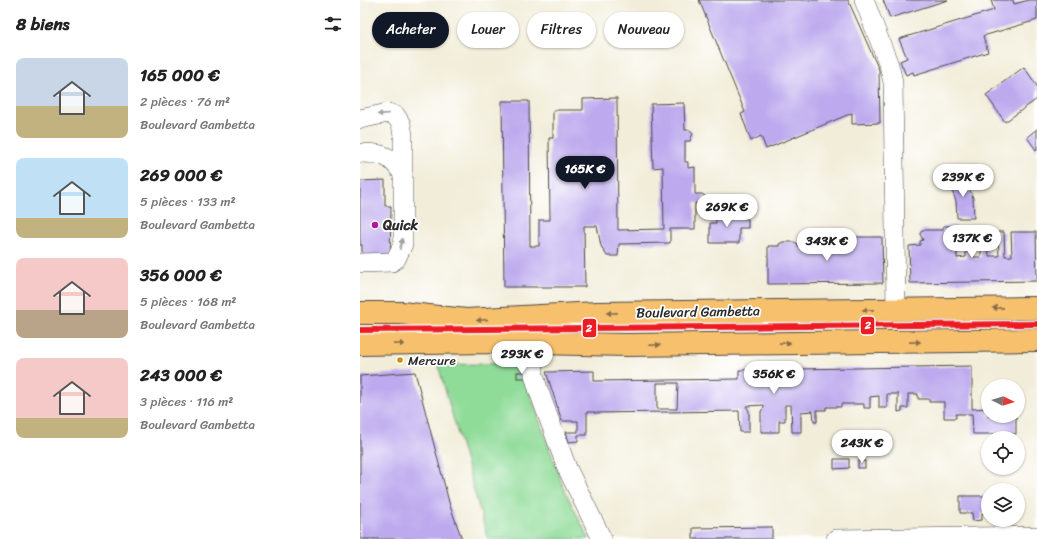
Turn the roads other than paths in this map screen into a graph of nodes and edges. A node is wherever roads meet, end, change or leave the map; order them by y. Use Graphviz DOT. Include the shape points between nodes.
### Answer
graph roads {
  1 [pos="864,0"];
  2 [pos="360,119"];
  3 [pos="360,153"];
  4 [pos="403,174"];
  5 [pos="360,263"];
  6 [pos="1037,308"];
  7 [pos="896,309"];
  8 [pos="360,313"];
  9 [pos="1037,340"];
  10 [pos="534,343"];
  11 [pos="360,344"];
  12 [pos="1037,536"];
  13 [pos="602,539"];
  14 [pos="836,539"];
  1 -- 7 [label="lane" via="893,82"];
  4 -- 2 [label="lane, one-way" via="403,135 396,116 388,113"];
  3 -- 4 [label="lane" via="373,153 393,159"];
  5 -- 4 [label="lane, one-way" via="392,262 396,259 403,244"];
  6 -- 7 [label="main road, Boulevard Gambetta, one-way"];
  7 -- 8 [label="main road, Boulevard Gambetta, one-way" via="597,313 466,320 401,313"];
  10 -- 9 [label="main road, one-way" via="614,345"];
  11 -- 10 [label="main road, one-way"];
  10 -- 13 [label="lane" via="534,369 538,389 567,468"];
  12 -- 14 [label="lane"];
}
